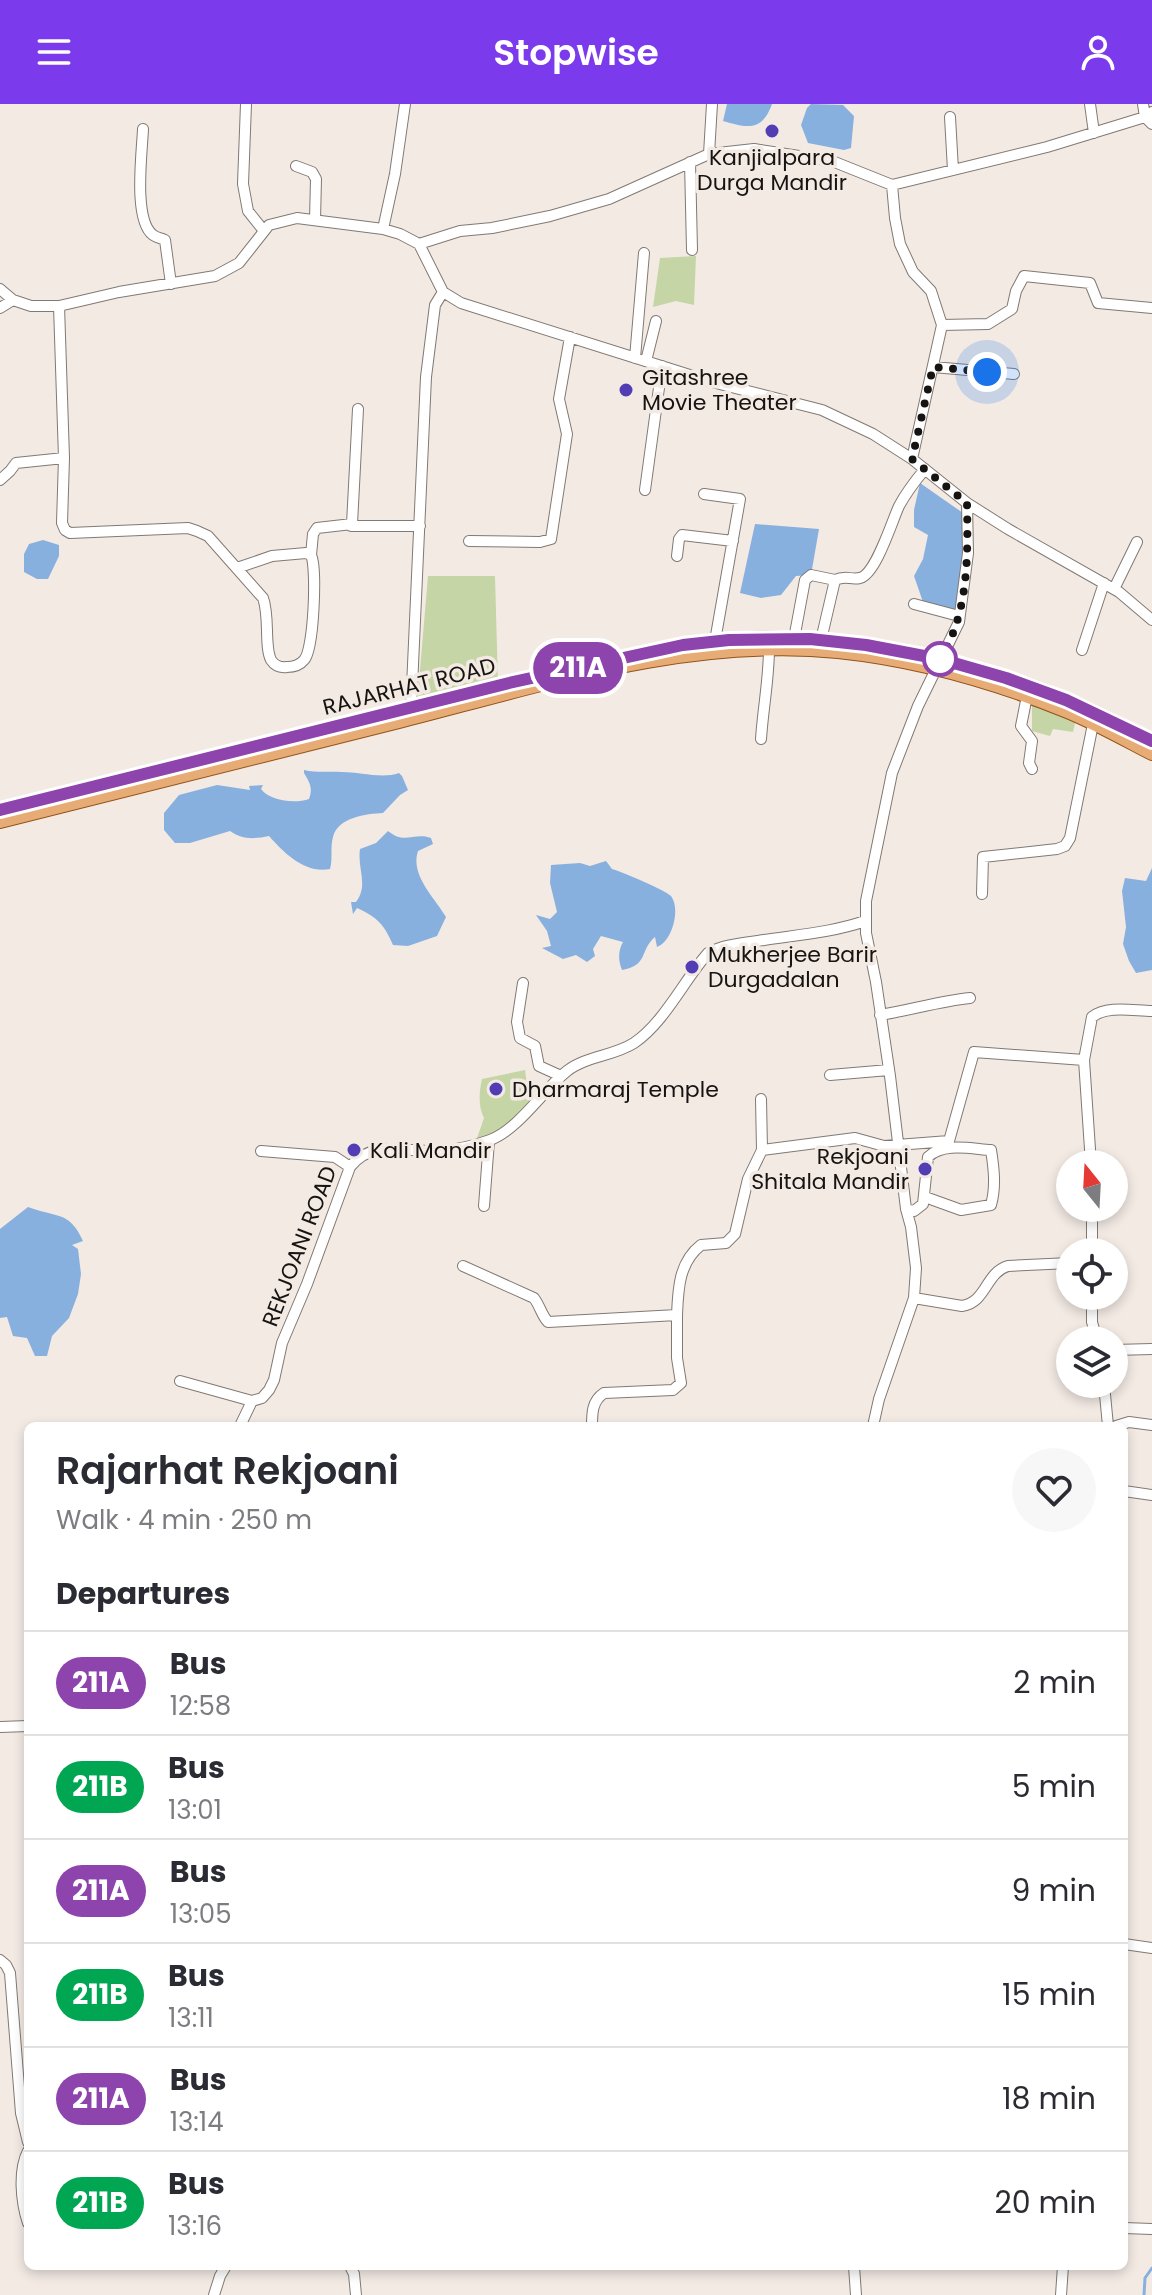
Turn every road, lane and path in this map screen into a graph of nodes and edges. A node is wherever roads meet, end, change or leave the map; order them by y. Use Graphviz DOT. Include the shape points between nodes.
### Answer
graph roads {
  1 [pos="246,104"];
  2 [pos="405,104"];
  3 [pos="712,104"];
  4 [pos="1090,104"];
  5 [pos="1143,104"];
  6 [pos="950,117"];
  7 [pos="1150,118"];
  8 [pos="143,129"];
  9 [pos="1094,133"];
  10 [pos="709,154"];
  11 [pos="690,162"];
  12 [pos="296,166"];
  13 [pos="953,170"];
  14 [pos="892,185"];
  15 [pos="315,220"];
  16 [pos="383,229"];
  17 [pos="264,231"];
  18 [pos="419,244"];
  19 [pos="692,250"];
  20 [pos="644,253"];
  21 [pos="171,284"];
  22 [pos="0,289"];
  23 [pos="443,292"];
  24 [pos="13,300"];
  25 [pos="59,306"];
  26 [pos="0,308"];
  27 [pos="1152,308"];
  28 [pos="656,321"];
  29 [pos="942,325"];
  30 [pos="570,337"];
  31 [pos="640,359"];
  32 [pos="662,366"];
  33 [pos="933,367"];
  34 [pos="1014,374"];
  35 [pos="358,409"];
  36 [pos="64,458"];
  37 [pos="912,459"];
  38 [pos="925,469"];
  39 [pos="0,480"];
  40 [pos="645,490"];
  41 [pos="704,494"];
  42 [pos="967,503"];
  43 [pos="351,526"];
  44 [pos="420,526"];
  45 [pos="469,541"];
  46 [pos="733,541"];
  47 [pos="1137,542"];
  48 [pos="311,555"];
  49 [pos="677,556"];
  50 [pos="237,568"];
  51 [pos="835,580"];
  52 [pos="1109,586"];
  53 [pos="914,604"];
  54 [pos="959,616"];
  55 [pos="1152,620"];
  56 [pos="794,639"];
  57 [pos="821,640"];
  58 [pos="715,641"];
  59 [pos="769,648"];
  60 [pos="1082,650"];
  61 [pos="938,664"];
  62 [pos="1027,696"];
  63 [pos="411,709"];
  64 [pos="1093,724"];
  65 [pos="761,739"];
  66 [pos="1152,741"];
  67 [pos="1152,753"];
  68 [pos="1032,769"];
  69 [pos="0,811"];
  70 [pos="0,821"];
  71 [pos="982,894"];
  72 [pos="865,921"];
  73 [pos="523,983"];
  74 [pos="970,998"];
  75 [pos="1152,1011"];
  76 [pos="880,1015"];
  77 [pos="1084,1060"];
  78 [pos="889,1070"];
  79 [pos="830,1075"];
  80 [pos="561,1076"];
  81 [pos="761,1099"];
  82 [pos="489,1141"];
  83 [pos="899,1146"];
  84 [pos="762,1150"];
  85 [pos="1090,1150"];
  86 [pos="261,1151"];
  87 [pos="350,1167"];
  88 [pos="925,1197"];
  89 [pos="484,1206"];
  90 [pos="906,1209"];
  91 [pos="1056,1264"];
  92 [pos="463,1266"];
  93 [pos="914,1298"];
  94 [pos="677,1315"];
  95 [pos="1152,1349"];
  96 [pos="1128,1350"];
  97 [pos="180,1381"];
  98 [pos="1105,1398"];
  99 [pos="252,1401"];
  100 [pos="242,1422"];
  101 [pos="592,1422"];
  102 [pos="874,1422"];
  103 [pos="1108,1422"];
  104 [pos="1128,1422"];
  105 [pos="1152,1425"];
  106 [pos="1128,1492"];
  107 [pos="1152,1495"];
  108 [pos="24,1726"];
  109 [pos="0,1727"];
  110 [pos="1128,1945"];
  111 [pos="1152,1948"];
  112 [pos="0,1960"];
  113 [pos="24,2125"];
  114 [pos="24,2159"];
  115 [pos="24,2209"];
  116 [pos="1128,2228"];
  117 [pos="1152,2229"];
  118 [pos="224,2270"];
  119 [pos="352,2270"];
  120 [pos="854,2270"];
  121 [pos="1063,2270"];
  122 [pos="214,2295"];
  123 [pos="356,2295"];
  124 [pos="856,2295"];
  125 [pos="1061,2295"];
  1 -- 17 [label="street" via="243,184 248,211"];
  2 -- 16 [label="street"];
  3 -- 10 [label="street"];
  4 -- 9 [label="street"];
  5 -- 7 [label="street"];
  6 -- 13 [label="street"];
  7 -- 9 [label="street"];
  8 -- 21 [label="street" via="141,212 153,235 165,240"];
  9 -- 13 [label="street"];
  10 -- 11 [label="street"];
  10 -- 14 [label="street" via="754,149 832,161"];
  11 -- 18 [label="street" via="609,199"];
  11 -- 19 [label="street"];
  12 -- 15 [label="street" via="316,179"];
  13 -- 14 [label="street"];
  14 -- 29 [label="street" via="900,244 913,272 931,291"];
  15 -- 16 [label="street"];
  15 -- 17 [label="street" via="287,219"];
  16 -- 18 [label="street"];
  17 -- 21 [label="street" via="226,271"];
  18 -- 23 [label="street"];
  20 -- 31 [label="street"];
  21 -- 25 [label="street"];
  22 -- 24 [label="street"];
  23 -- 30 [label="street" via="461,303"];
  23 -- 44 [label="street" via="435,305 426,377"];
  24 -- 25 [label="street"];
  24 -- 26 [label="street"];
  25 -- 36 [label="street"];
  27 -- 29 [label="street" via="1098,303 1090,283 1024,276 1012,309 988,324"];
  28 -- 31 [label="street"];
  29 -- 33 [label="street"];
  30 -- 31 [label="street"];
  30 -- 45 [label="street" via="559,399 567,434 551,539"];
  31 -- 32 [label="street"];
  32 -- 37 [label="street" via="822,410"];
  32 -- 40 [label="street"];
  33 -- 34 [label="street"];
  33 -- 37 [label="street"];
  35 -- 43 [label="street"];
  36 -- 39 [label="street" via="16,463"];
  36 -- 50 [label="street" via="65,530 188,528 208,536"];
  37 -- 38 [label="street"];
  38 -- 42 [label="street"];
  38 -- 51 [label="street" via="900,504 868,573"];
  41 -- 46 [label="street" via="740,499"];
  42 -- 52 [label="street"];
  42 -- 54 [label="street" via="968,553"];
  43 -- 44 [label="street"];
  43 -- 48 [label="street" via="317,528"];
  44 -- 63 [label="street"];
  46 -- 49 [label="street" via="682,535"];
  46 -- 58 [label="street"];
  47 -- 52 [label="street"];
  48 -- 50 [label="street" via="272,556"];
  48 -- 50 [label="street" via="313,622 307,656 291,667 273,664 267,609"];
  51 -- 56 [label="street" via="811,575 805,580"];
  51 -- 57 [label="street"];
  52 -- 55 [label="street"];
  52 -- 60 [label="street"];
  53 -- 54 [label="street"];
  54 -- 61 [label="street"];
  56 -- 57 [label="main road, RAJARHAT ROAD"];
  56 -- 58 [label="main road, RAJARHAT ROAD"];
  57 -- 61 [label="main road, RAJARHAT ROAD" via="866,645"];
  58 -- 63 [label="main road, RAJARHAT ROAD"];
  59 -- 61 [label="main road, RAJARHAT ROAD"];
  59 -- 65 [label="street"];
  59 -- 70 [label="main road, RAJARHAT ROAD" via="686,655 474,700"];
  61 -- 62 [label="main road, RAJARHAT ROAD"];
  61 -- 66 [label="main road, RAJARHAT ROAD" via="1006,678"];
  61 -- 72 [label="street" via="892,773"];
  62 -- 64 [label="main road, RAJARHAT ROAD"];
  62 -- 68 [label="street" via="1021,726 1032,741"];
  63 -- 69 [label="main road, RAJARHAT ROAD"];
  64 -- 67 [label="main road, RAJARHAT ROAD"];
  64 -- 71 [label="street" via="1065,846 983,857"];
  72 -- 76 [label="street"];
  72 -- 80 [label="street, REKJOANI ROAD" via="717,948 640,1038"];
  73 -- 80 [label="street" via="520,1038 535,1046 539,1066"];
  74 -- 76 [label="street"];
  75 -- 77 [label="street" via="1097,1012"];
  76 -- 78 [label="street"];
  77 -- 83 [label="street" via="974,1052 949,1141"];
  77 -- 85 [label="street"];
  78 -- 79 [label="street"];
  78 -- 83 [label="street"];
  80 -- 82 [label="street, REKJOANI ROAD"];
  81 -- 84 [label="street"];
  82 -- 87 [label="street, REKJOANI ROAD" via="436,1151 377,1150 359,1155"];
  82 -- 89 [label="street"];
  83 -- 84 [label="street" via="855,1138"];
  83 -- 90 [label="street"];
  84 -- 94 [label="street" via="748,1179 735,1234 726,1243 701,1245 685,1262"];
  86 -- 87 [label="street" via="335,1157"];
  87 -- 99 [label="street, REKJOANI ROAD" via="282,1343 274,1380 262,1398"];
  88 -- 88 [label="street" via="928,1157 933,1152 991,1150 991,1205 961,1210"];
  88 -- 90 [label="street" via="914,1211"];
  90 -- 93 [label="street" via="916,1268"];
  91 -- 93 [label="street" via="998,1269 970,1305"];
  92 -- 94 [label="street" via="534,1298 548,1322"];
  93 -- 102 [label="street"];
  94 -- 101 [label="street" via="678,1387 604,1393 596,1400"];
  95 -- 96 [label="street"];
  97 -- 99 [label="street"];
  98 -- 103 [label="street"];
  99 -- 100 [label="street, REKJOANI ROAD"];
  104 -- 105 [label="street"];
  106 -- 107 [label="street"];
  108 -- 109 [label="street"];
  110 -- 111 [label="street"];
  112 -- 113 [label="street" via="10,1973"];
  114 -- 115 [label="street"];
  116 -- 117 [label="street"];
  118 -- 122 [label="street"];
  119 -- 123 [label="street"];
  120 -- 124 [label="street"];
  121 -- 125 [label="street"];
}
